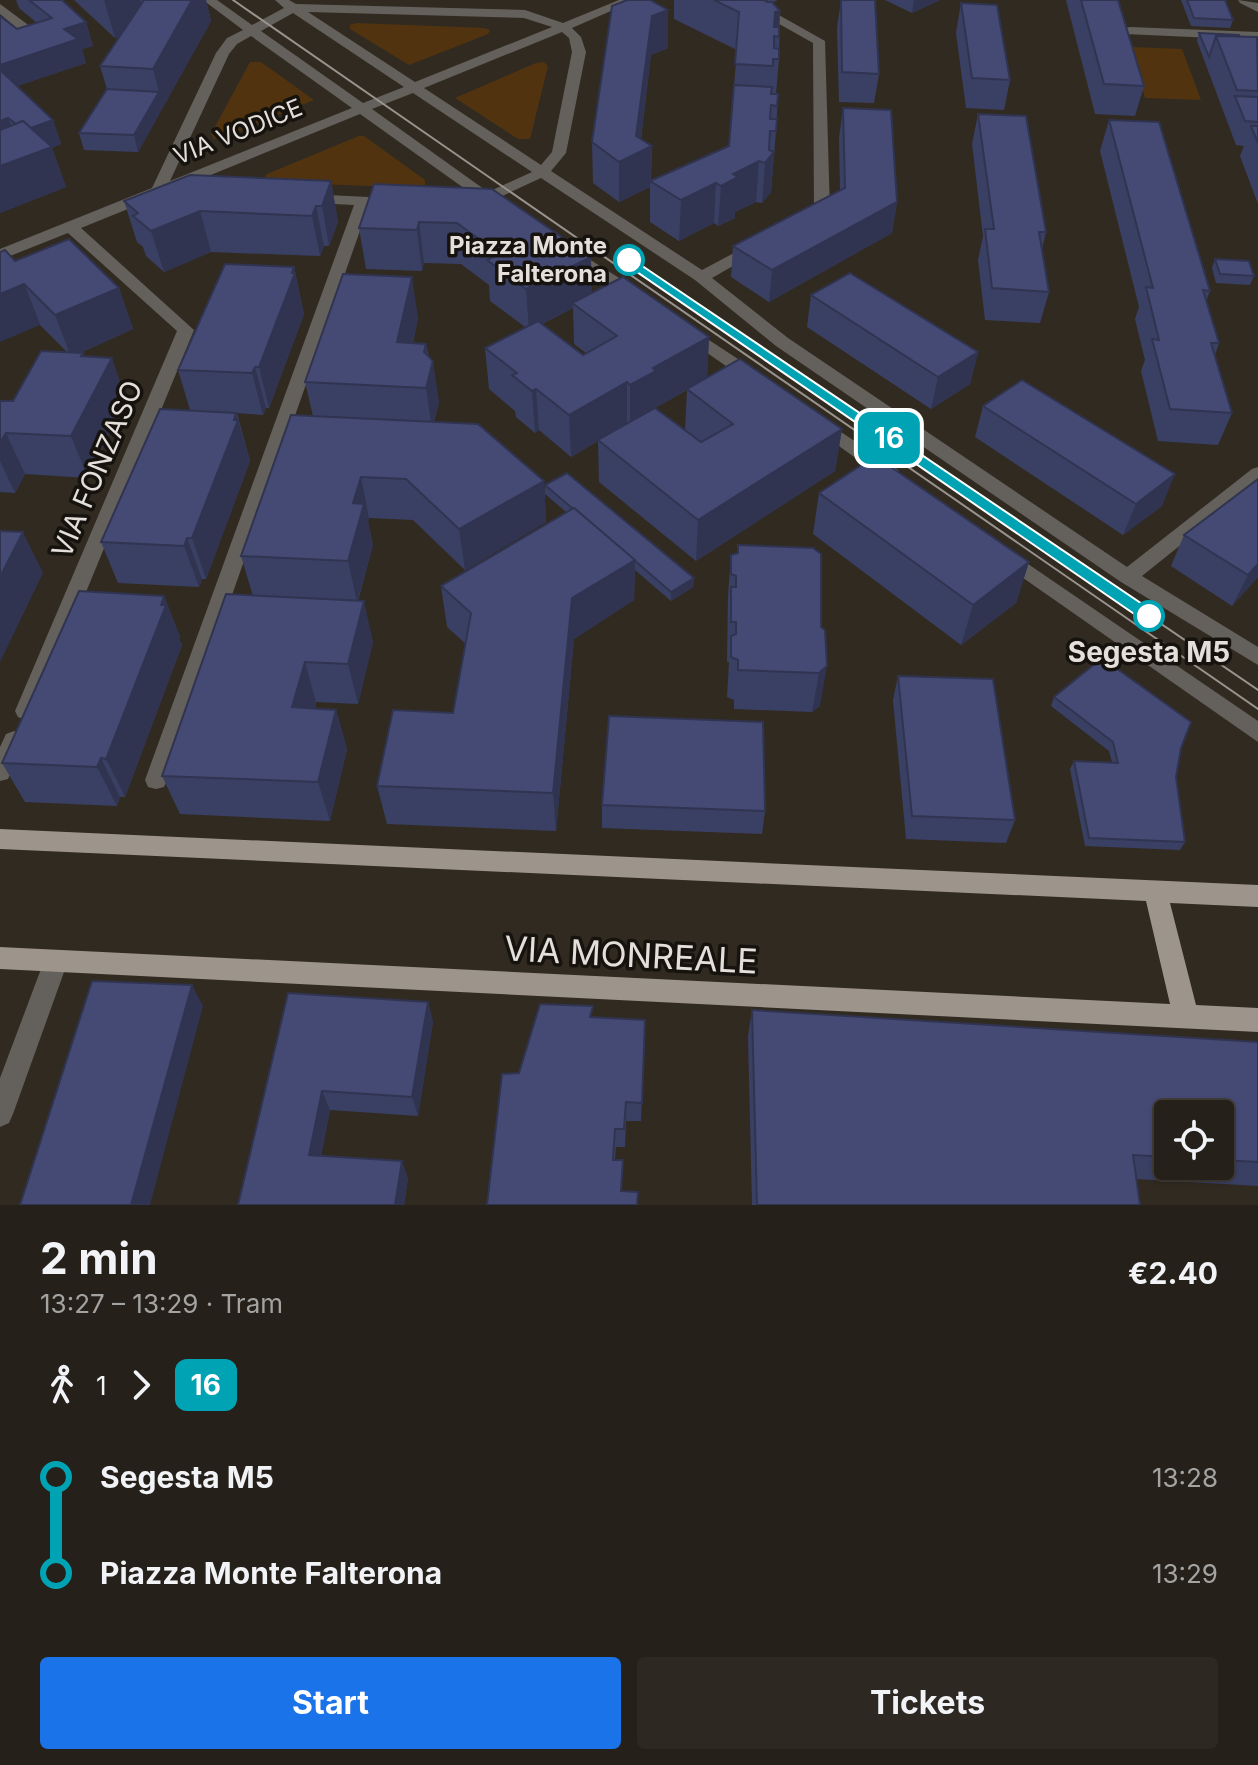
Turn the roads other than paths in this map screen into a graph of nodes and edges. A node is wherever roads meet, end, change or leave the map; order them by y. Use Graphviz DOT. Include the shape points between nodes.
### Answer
graph roads {
  1 [pos="209,0"];
  2 [pos="630,0"];
  3 [pos="743,0"];
  4 [pos="1244,0"];
  5 [pos="287,4"];
  6 [pos="0,8"];
  7 [pos="1258,8"];
  8 [pos="564,27"];
  9 [pos="251,29"];
  10 [pos="1130,31"];
  11 [pos="1258,36"];
  12 [pos="41,41"];
  13 [pos="414,87"];
  14 [pos="361,109"];
  15 [pos="541,173"];
  16 [pos="158,191"];
  17 [pos="486,198"];
  18 [pos="363,200"];
  19 [pos="509,213"];
  20 [pos="70,226"];
  21 [pos="795,227"];
  22 [pos="767,241"];
  23 [pos="559,245"];
  24 [pos="0,255"];
  25 [pos="701,277"];
  26 [pos="650,304"];
  27 [pos="676,323"];
  28 [pos="766,386"];
  29 [pos="805,414"];
  30 [pos="1258,473"];
  31 [pos="908,487"];
  32 [pos="985,541"];
  33 [pos="1128,577"];
  34 [pos="1258,657"];
  35 [pos="1258,733"];
  36 [pos="0,772"];
  37 [pos="156,780"];
  38 [pos="0,839"];
  39 [pos="1155,891"];
  40 [pos="1258,896"];
  41 [pos="0,958"];
  42 [pos="56,961"];
  43 [pos="1186,1016"];
  44 [pos="1258,1020"];
  45 [pos="0,1114"];
  1 -- 9 [label="street"];
  2 -- 8 [label="street"];
  3 -- 21 [label="street" via="819,41 822,212"];
  4 -- 7 [label="street"];
  5 -- 8 [label="street" via="525,14"];
  5 -- 9 [label="street"];
  5 -- 13 [label="street"];
  6 -- 12 [label="street"];
  8 -- 13 [label="street"];
  8 -- 15 [label="street" via="575,37 579,52 559,153"];
  9 -- 14 [label="street"];
  9 -- 16 [label="street" via="223,53"];
  10 -- 11 [label="street"];
  13 -- 14 [label="street"];
  13 -- 15 [label="street"];
  14 -- 16 [label="street, VIA VODICE"];
  14 -- 17 [label="street"];
  15 -- 17 [label="street"];
  15 -- 25 [label="street"];
  16 -- 18 [label="street"];
  16 -- 20 [label="street, VIA VODICE"];
  17 -- 18 [label="street" via="452,205"];
  17 -- 19 [label="street"];
  18 -- 37 [label="street"];
  20 -- 24 [label="street, VIA VODICE"];
  20 -- 36 [label="street, VIA FONZASO" via="94,257 186,330"];
  22 -- 25 [label="street"];
  23 -- 26 [label="street"];
  25 -- 33 [label="street" via="782,342"];
  27 -- 28 [label="street"];
  29 -- 31 [label="street"];
  30 -- 33 [label="street"];
  32 -- 35 [label="street"];
  33 -- 34 [label="street"];
  38 -- 39 [label="main road"];
  39 -- 40 [label="main road"];
  39 -- 43 [label="main road"];
  41 -- 42 [label="main road, VIA MONREALE"];
  42 -- 43 [label="main road, VIA MONREALE"];
  42 -- 45 [label="street"];
  43 -- 44 [label="main road, VIA MONREALE"];
}
